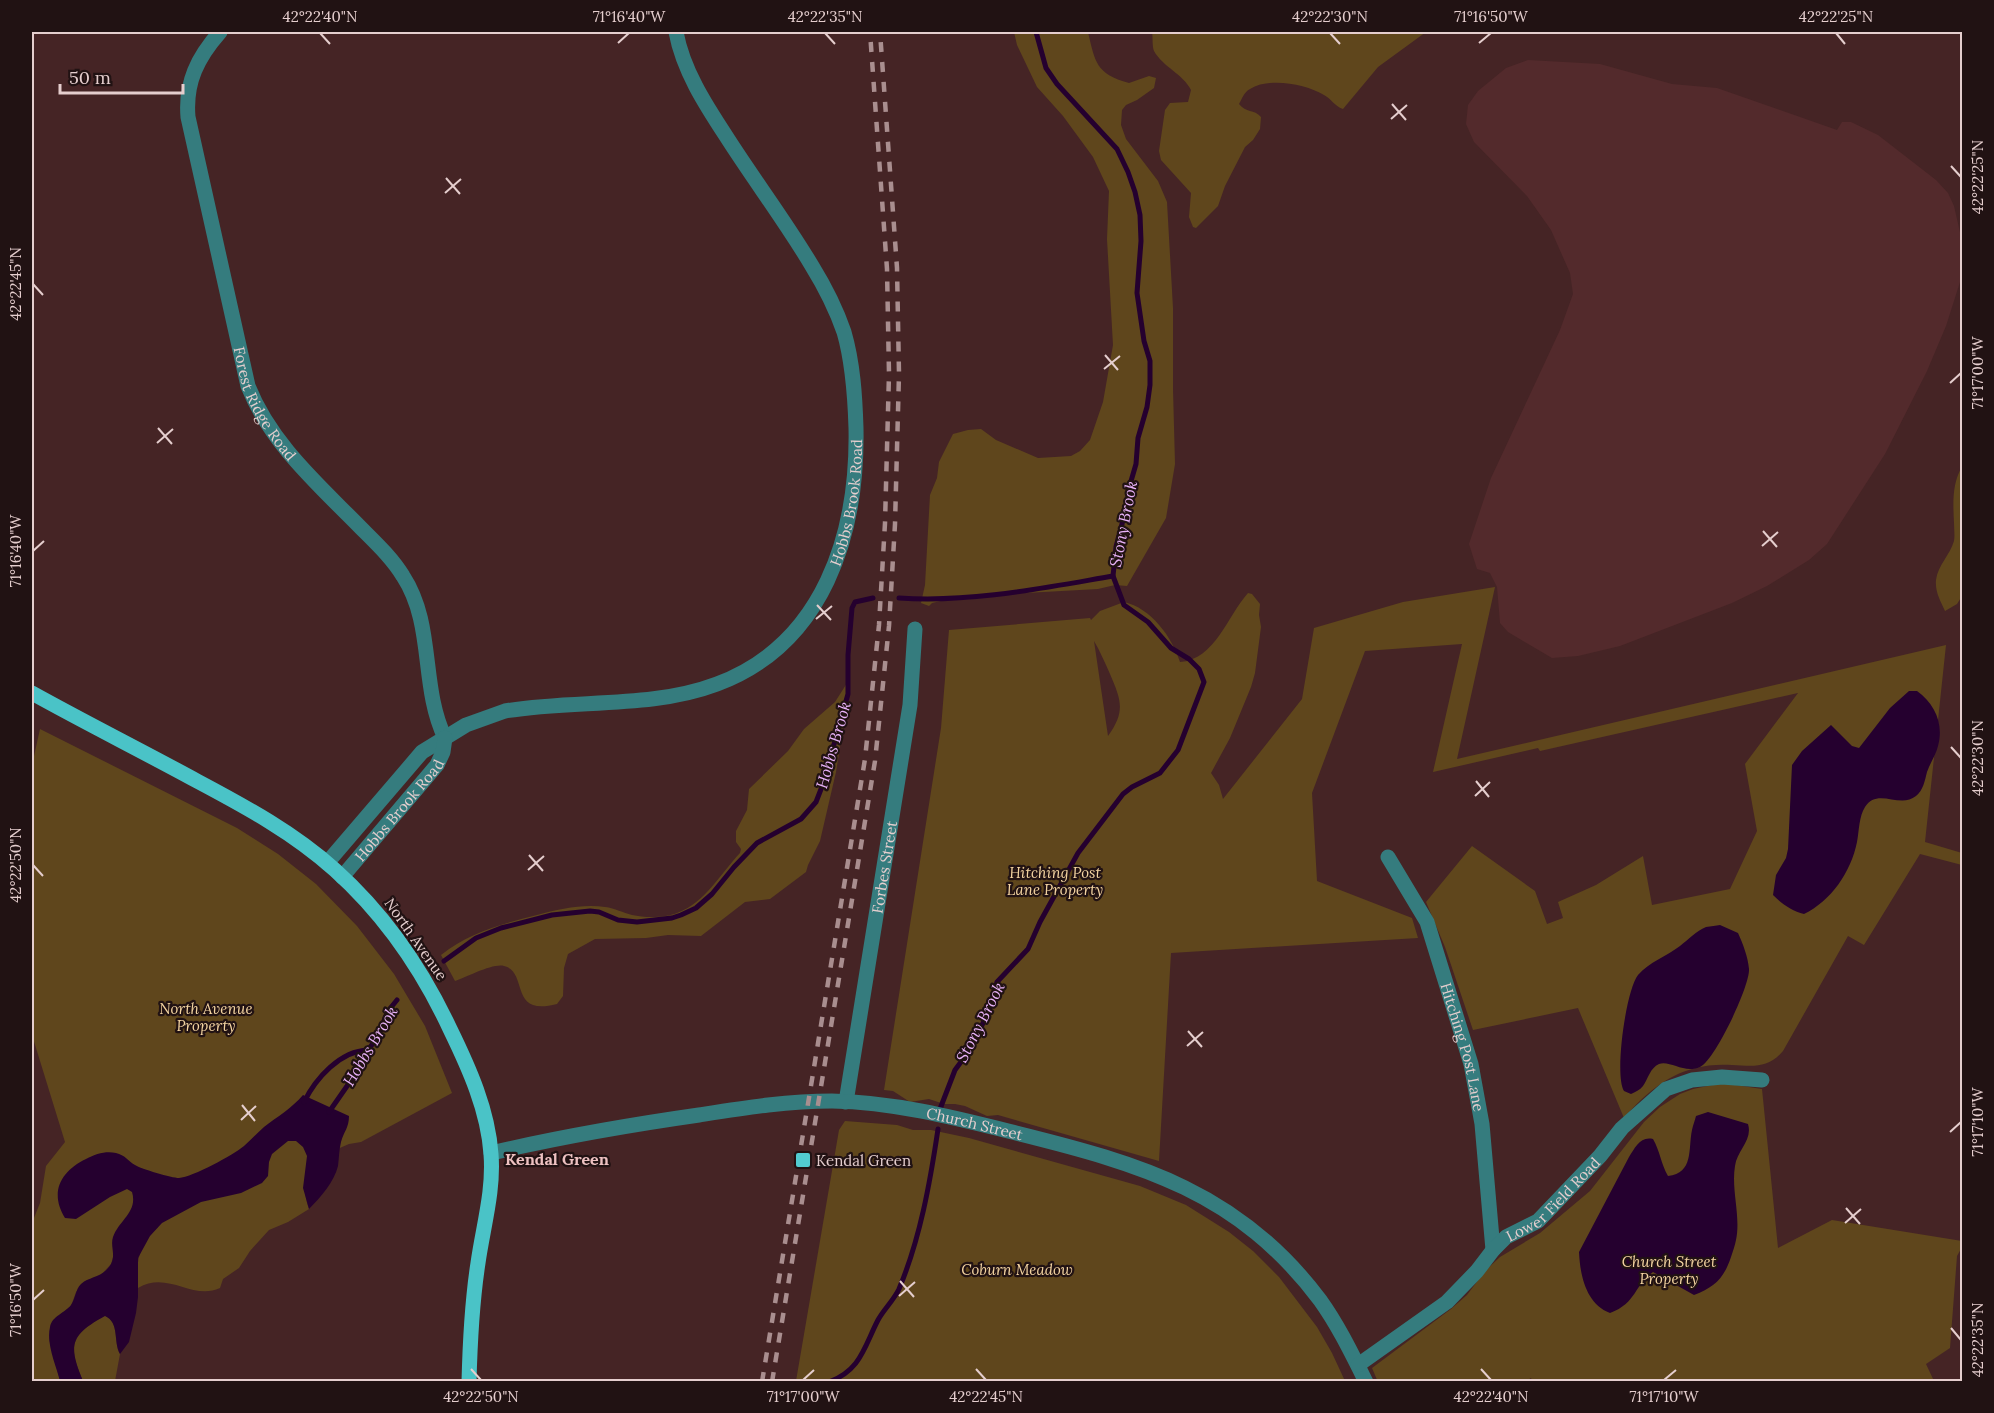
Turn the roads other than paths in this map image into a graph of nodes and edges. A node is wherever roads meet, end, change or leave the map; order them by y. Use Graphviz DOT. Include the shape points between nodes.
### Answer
graph roads {
  1 [pos="220,32"];
  2 [pos="676,32"];
  3 [pos="915,629"];
  4 [pos="32,693"];
  5 [pos="445,738"];
  6 [pos="1388,857"];
  7 [pos="327,863"];
  8 [pos="342,877"];
  9 [pos="1762,1080"];
  10 [pos="846,1102"];
  11 [pos="491,1153"];
  12 [pos="1493,1250"];
  13 [pos="1358,1365"];
  14 [pos="469,1382"];
  15 [pos="1366,1382"];
  1 -- 5 [label="street, Forest Ridge Road" via="193,70 188,117 248,386 262,417 286,450 386,553 404,577 419,614 432,702"];
  2 -- 5 [label="street, Hobbs Brook Road" via="685,63 703,100 811,265 844,333 852,370 856,445 850,513 842,542 832,571 801,622 770,654 733,677 673,696 505,711 472,722"];
  3 -- 10 [label="street, Forbes Street" via="910,705"];
  4 -- 7 [label="main road, North Avenue" via="241,805"];
  5 -- 7 [label="street, Hobbs Brook Road" via="422,752"];
  5 -- 8 [label="street, Hobbs Brook Road" via="437,765"];
  6 -- 12 [label="street, Hitching Post Lane" via="1426,922 1471,1064 1482,1124"];
  7 -- 8 [label="main road, North Avenue"];
  8 -- 11 [label="main road, North Avenue" via="393,933 433,993 471,1076"];
  9 -- 12 [label="street, Lower Field Road" via="1722,1077 1692,1080 1666,1089 1622,1128 1538,1221 1506,1237"];
  10 -- 11 [label="street, Church Street" via="778,1103 568,1135"];
  10 -- 13 [label="street, Church Street" via="930,1112 1074,1147 1122,1161 1207,1198 1275,1248 1321,1302"];
  11 -- 14 [label="main road, North Avenue" via="492,1178 476,1282"];
  12 -- 13 [label="street, Lower Field Road" via="1447,1302"];
  13 -- 15 [label="street, Church Street"];
}
